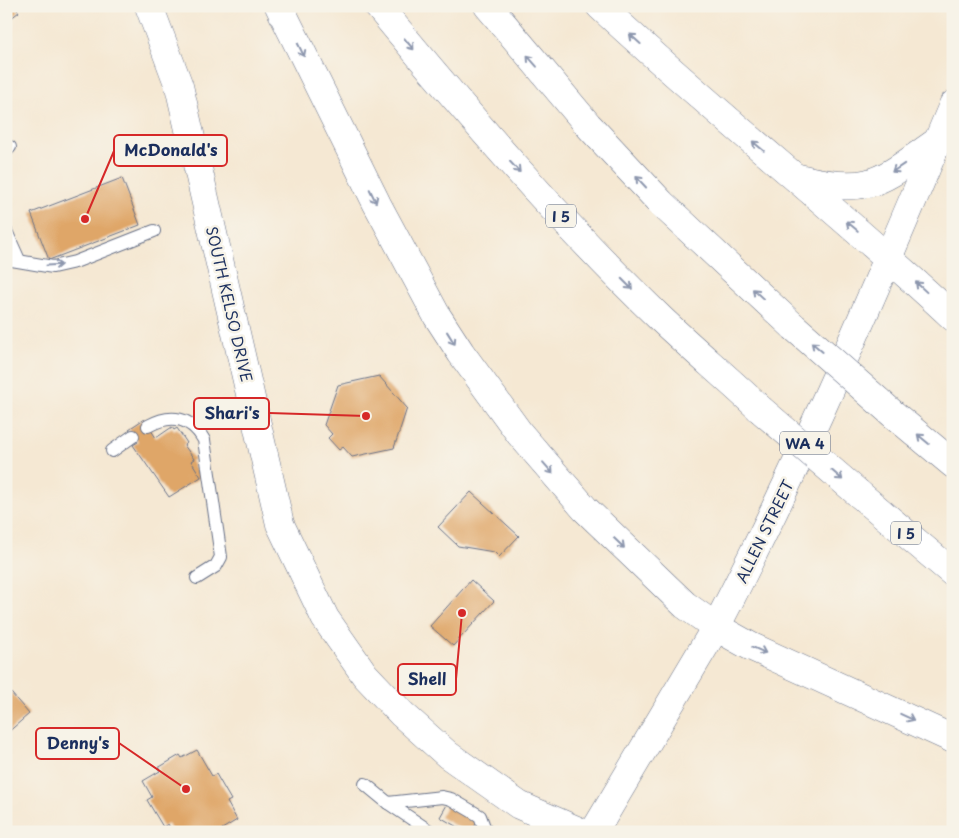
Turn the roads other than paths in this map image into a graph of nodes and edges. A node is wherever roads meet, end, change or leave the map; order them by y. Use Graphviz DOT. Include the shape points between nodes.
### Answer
graph roads {
  1 [pos="149,6"];
  2 [pos="279,6"];
  3 [pos="378,6"];
  4 [pos="488,6"];
  5 [pos="600,6"];
  6 [pos="953,105"];
  7 [pos="938,141"];
  8 [pos="795,178"];
  9 [pos="6,231"];
  10 [pos="154,231"];
  11 [pos="889,257"];
  12 [pos="13,259"];
  13 [pos="953,317"];
  14 [pos="148,426"];
  15 [pos="133,436"];
  16 [pos="112,451"];
  17 [pos="953,464"];
  18 [pos="953,573"];
  19 [pos="197,578"];
  20 [pos="716,627"];
  21 [pos="953,739"];
  22 [pos="365,784"];
  23 [pos="388,803"];
  24 [pos="431,832"];
  25 [pos="486,832"];
  26 [pos="581,832"];
  27 [pos="594,832"];
  1 -- 26 [label="main road, SOUTH KELSO DRIVE" via="179,86 280,524 325,618 365,675 448,755 519,806"];
  2 -- 20 [label="main road, one-way" via="401,251 461,354 520,434 579,503 685,605"];
  3 -- 18 [label="main road, I 5, one-way, bridge" via="510,162 662,320 760,409"];
  17 -- 4 [label="main road, one-way, bridge" via="794,327 661,203 588,125"];
  8 -- 5 [label="main road, one-way"];
  6 -- 7 [label="main road, ALLEN STREET / WA 4"];
  7 -- 8 [label="main road, one-way" via="892,173 867,185 841,187"];
  7 -- 11 [label="main road, ALLEN STREET / WA 4"];
  11 -- 8 [label="main road, one-way"];
  9 -- 12 [label="lane"];
  12 -- 10 [label="lane, one-way" via="53,267"];
  13 -- 11 [label="main road, one-way"];
  11 -- 20 [label="main road, ALLEN STREET / WA 4" via="761,541"];
  14 -- 19 [label="lane" via="166,418 178,418 189,422 204,440 222,557 216,566"];
  15 -- 16 [label="lane"];
  20 -- 21 [label="main road, one-way" via="750,646"];
  20 -- 27 [label="main road, ALLEN STREET"];
  22 -- 23 [label="lane"];
  23 -- 24 [label="lane"];
  23 -- 25 [label="lane" via="442,797 451,799 480,816"];
}
